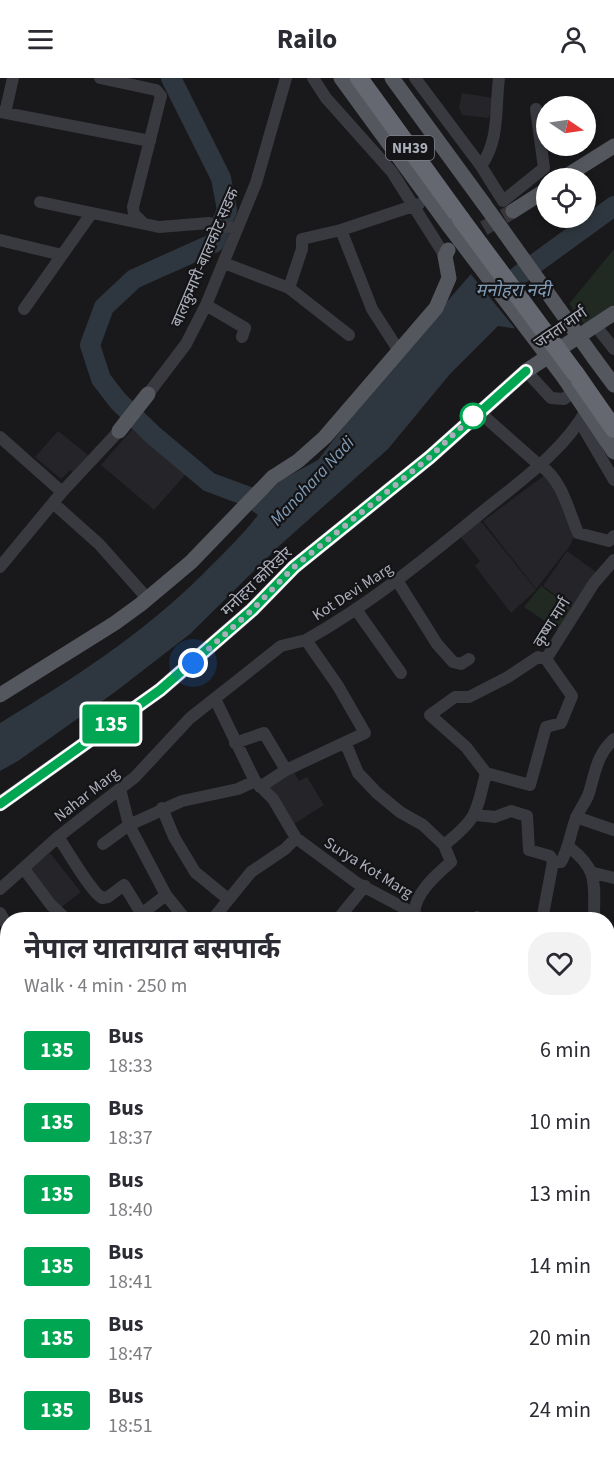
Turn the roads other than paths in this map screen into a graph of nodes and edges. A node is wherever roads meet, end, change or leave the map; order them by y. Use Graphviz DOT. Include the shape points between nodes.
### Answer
graph roads {
  1 [pos="13,78"];
  2 [pos="100,78"];
  3 [pos="286,78"];
  4 [pos="313,78"];
  5 [pos="341,78"];
  6 [pos="358,78"];
  7 [pos="374,78"];
  8 [pos="392,78"];
  9 [pos="415,78"];
  10 [pos="499,78"];
  11 [pos="2,112"];
  12 [pos="150,141"];
  13 [pos="614,146"];
  14 [pos="542,156"];
  15 [pos="481,166"];
  16 [pos="579,168"];
  17 [pos="492,182"];
  18 [pos="472,187"];
  19 [pos="536,194"];
  20 [pos="429,198"];
  21 [pos="40,202"];
  22 [pos="508,206"];
  23 [pos="413,207"];
  24 [pos="91,214"];
  25 [pos="466,215"];
  26 [pos="142,222"];
  27 [pos="236,229"];
  28 [pos="341,230"];
  29 [pos="0,240"];
  30 [pos="446,253"];
  31 [pos="62,255"];
  32 [pos="224,263"];
  33 [pos="289,288"];
  34 [pos="206,305"];
  35 [pos="24,309"];
  36 [pos="614,313"];
  37 [pos="596,325"];
  38 [pos="349,335"];
  39 [pos="242,337"];
  40 [pos="614,349"];
  41 [pos="399,351"];
  42 [pos="526,371"];
  43 [pos="578,373"];
  44 [pos="614,385"];
  45 [pos="148,394"];
  46 [pos="614,407"];
  47 [pos="478,411"];
  48 [pos="583,415"];
  49 [pos="614,429"];
  50 [pos="119,431"];
  51 [pos="0,437"];
  52 [pos="614,452"];
  53 [pos="539,464"];
  54 [pos="614,480"];
  55 [pos="62,492"];
  56 [pos="53,502"];
  57 [pos="613,538"];
  58 [pos="614,560"];
  59 [pos="0,567"];
  60 [pos="398,582"];
  61 [pos="147,598"];
  62 [pos="357,611"];
  63 [pos="306,640"];
  64 [pos="469,659"];
  65 [pos="546,659"];
  66 [pos="401,673"];
  67 [pos="0,695"];
  68 [pos="215,699"];
  69 [pos="614,739"];
  70 [pos="235,743"];
  71 [pos="343,744"];
  72 [pos="286,770"];
  73 [pos="486,773"];
  74 [pos="258,784"];
  75 [pos="120,789"];
  76 [pos="0,804"];
  77 [pos="162,808"];
  78 [pos="476,815"];
  79 [pos="576,817"];
  80 [pos="129,825"];
  81 [pos="614,830"];
  82 [pos="58,837"];
  83 [pos="296,838"];
  84 [pos="104,844"];
  85 [pos="444,845"];
  86 [pos="569,847"];
  87 [pos="553,862"];
  88 [pos="24,869"];
  89 [pos="594,873"];
  90 [pos="614,878"];
  91 [pos="365,886"];
  92 [pos="0,889"];
  93 [pos="166,896"];
  94 [pos="228,899"];
  95 [pos="59,912"];
  96 [pos="179,912"];
  97 [pos="218,912"];
  98 [pos="344,912"];
  99 [pos="407,912"];
  100 [pos="417,912"];
  101 [pos="544,912"];
  102 [pos="594,912"];
  1 -- 11 [label="street"];
  2 -- 12 [label="street" via="160,92"];
  3 -- 27 [label="street, बालकुमारी-बालकोट सडक" via="256,183"];
  4 -- 23 [label="street" via="392,172"];
  5 -- 20 [label="main road"];
  6 -- 25 [label="highway, NH39"];
  7 -- 25 [label="highway, NH39"];
  8 -- 18 [label="main road"];
  9 -- 15 [label="street"];
  10 -- 15 [label="street" via="494,137"];
  11 -- 12 [label="street"];
  12 -- 26 [label="street" via="133,207"];
  13 -- 16 [label="main road"];
  14 -- 22 [label="street" via="544,168"];
  15 -- 17 [label="street"];
  17 -- 18 [label="street"];
  17 -- 22 [label="street"];
  18 -- 25 [label="main road"];
  19 -- 22 [label="main road"];
  20 -- 23 [label="street"];
  20 -- 25 [label="main road"];
  21 -- 24 [label="street"];
  23 -- 28 [label="street"];
  23 -- 30 [label="street"];
  24 -- 26 [label="street"];
  24 -- 31 [label="street"];
  25 -- 43 [label="highway, NH39, bridge"];
  25 -- 43 [label="main road, bridge"];
  26 -- 27 [label="street" via="166,227 209,223"];
  27 -- 32 [label="street, बालकुमारी-बालकोट सडक"];
  28 -- 33 [label="street" via="302,239"];
  28 -- 41 [label="street" via="372,309"];
  29 -- 31 [label="street"];
  30 -- 41 [label="main road" via="446,291"];
  31 -- 35 [label="street"];
  32 -- 33 [label="street"];
  32 -- 34 [label="street, बालकुमारी-बालकोट सडक"];
  33 -- 38 [label="street"];
  34 -- 39 [label="street" via="245,328"];
  34 -- 45 [label="street, बालकुमारी-बालकोट सडक" via="186,344"];
  36 -- 37 [label="main road, जनता मार्ग"];
  37 -- 40 [label="street"];
  37 -- 42 [label="main road, जनता मार्ग"];
  41 -- 61 [label="main road" via="325,437 273,477 190,562"];
  42 -- 43 [label="street" via="551,398 564,399"];
  42 -- 47 [label="main road, मनोहरा कोरिडोर"];
  43 -- 44 [label="main road"];
  43 -- 46 [label="highway, NH39"];
  43 -- 48 [label="main road"];
  43 -- 49 [label="highway, NH39"];
  45 -- 50 [label="main road, बालकुमारी-बालकोट सडक"];
  47 -- 53 [label="street"];
  47 -- 76 [label="main road, मनोहरा कोरिडोर" via="430,457 294,567 252,610 160,690"];
  48 -- 52 [label="main road"];
  48 -- 53 [label="street, Kot Devi Marg"];
  48 -- 54 [label="street"];
  50 -- 55 [label="street, बालकुमारी-बालकोट सडक"];
  51 -- 55 [label="street"];
  53 -- 57 [label="street" via="551,472 563,493 578,533 609,542"];
  53 -- 60 [label="street, Kot Devi Marg"];
  55 -- 56 [label="street, बालकुमारी-बालकोट सडक"];
  56 -- 59 [label="street, बालकुमारी-बालकोट सडक"];
  56 -- 61 [label="street" via="99,544"];
  58 -- 65 [label="street, कृष्ण मार्ग" via="594,583"];
  60 -- 62 [label="street, Kot Devi Marg"];
  60 -- 64 [label="street" via="453,663"];
  61 -- 67 [label="main road" via="115,623"];
  62 -- 63 [label="street, Kot Devi Marg"];
  62 -- 66 [label="street"];
  63 -- 68 [label="street, Nahar Marg" via="281,646"];
  63 -- 71 [label="street, Kot Devi Marg" via="365,733"];
  65 -- 73 [label="street, कृष्ण मार्ग" via="572,696 561,723 546,727 530,785"];
  65 -- 73 [label="street" via="538,657 469,697 455,697 430,715 466,747"];
  68 -- 70 [label="street, Surya Kot Marg"];
  68 -- 75 [label="street, Nahar Marg" via="190,718"];
  69 -- 79 [label="street" via="598,760 588,795"];
  70 -- 72 [label="street" via="264,733"];
  70 -- 74 [label="street, Surya Kot Marg"];
  71 -- 72 [label="street, Kot Devi Marg"];
  71 -- 85 [label="street" via="358,773 377,793"];
  72 -- 74 [label="street, Kot Devi Marg"];
  73 -- 78 [label="street"];
  74 -- 77 [label="street"];
  74 -- 83 [label="street, Surya Kot Marg" via="273,799"];
  75 -- 80 [label="street"];
  75 -- 82 [label="street, Nahar Marg"];
  77 -- 80 [label="street"];
  77 -- 94 [label="street" via="195,872"];
  78 -- 85 [label="street"];
  78 -- 87 [label="street" via="495,817 511,811 527,816 529,850 550,856"];
  79 -- 81 [label="street"];
  79 -- 86 [label="street"];
  80 -- 84 [label="street"];
  80 -- 93 [label="street"];
  82 -- 88 [label="street, Nahar Marg"];
  82 -- 93 [label="street" via="96,895 108,897 124,885 144,912"];
  83 -- 91 [label="street, Surya Kot Marg" via="322,860"];
  83 -- 94 [label="street" via="251,872"];
  85 -- 100 [label="street" via="452,862 424,891 416,904"];
  86 -- 87 [label="street" via="561,862"];
  86 -- 89 [label="street"];
  87 -- 101 [label="street"];
  88 -- 92 [label="street, Nahar Marg"];
  88 -- 95 [label="street"];
  89 -- 90 [label="street"];
  89 -- 102 [label="street"];
  91 -- 98 [label="street"];
  91 -- 99 [label="street, Surya Kot Marg"];
  93 -- 96 [label="street"];
  94 -- 97 [label="street"];
}
